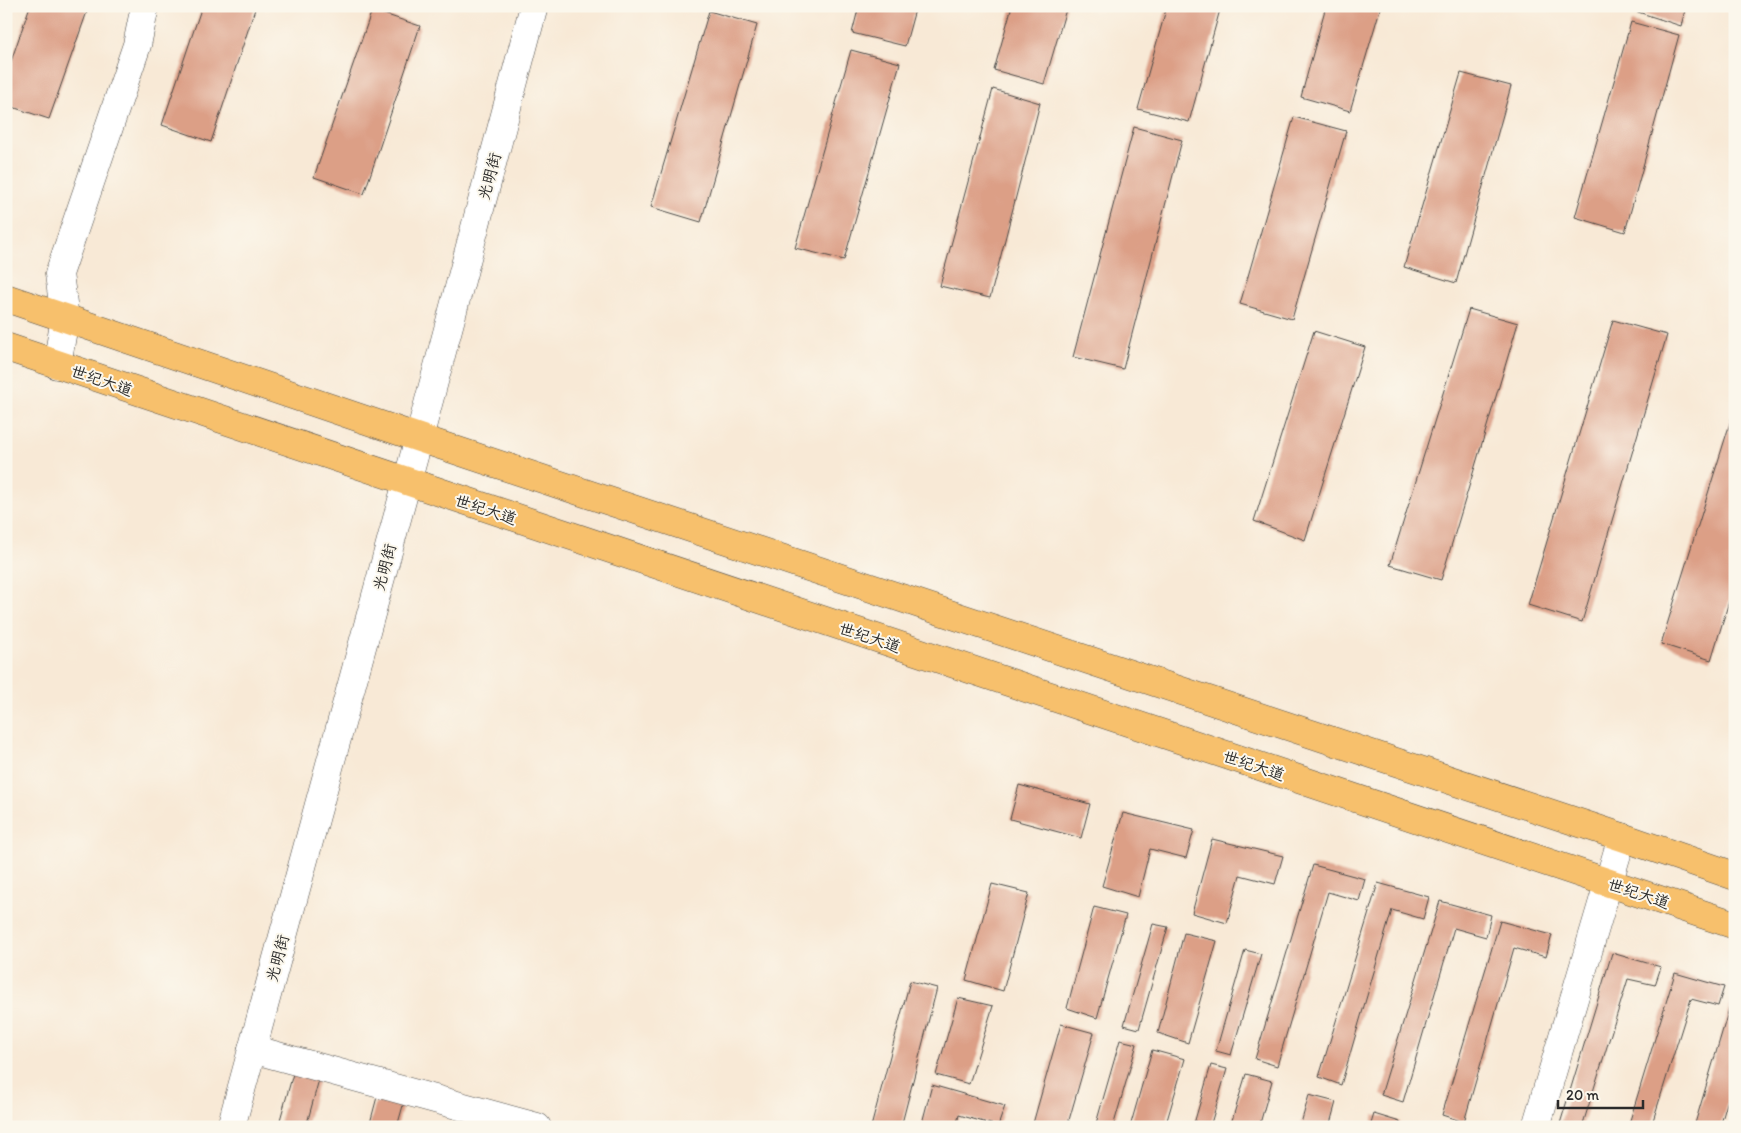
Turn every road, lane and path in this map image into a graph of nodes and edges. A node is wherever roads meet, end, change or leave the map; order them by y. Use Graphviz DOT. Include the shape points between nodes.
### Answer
graph roads {
  1 [pos="145,6"];
  2 [pos="534,6"];
  3 [pos="6,298"];
  4 [pos="65,318"];
  5 [pos="6,347"];
  6 [pos="57,364"];
  7 [pos="420,438"];
  8 [pos="407,482"];
  9 [pos="1622,837"];
  10 [pos="1735,876"];
  11 [pos="1609,883"];
  12 [pos="1735,925"];
  13 [pos="252,1048"];
  14 [pos="230,1127"];
  15 [pos="537,1127"];
  16 [pos="1536,1127"];
  1 -- 4 [label="street" via="137,45 59,274"];
  2 -- 7 [label="street, 光明街"];
  3 -- 4 [label="main road"];
  4 -- 6 [label="street"];
  4 -- 7 [label="main road"];
  5 -- 6 [label="main road, 世纪大道"];
  6 -- 8 [label="main road, 世纪大道"];
  7 -- 8 [label="street, 光明街"];
  7 -- 9 [label="main road"];
  8 -- 11 [label="main road, 世纪大道"];
  8 -- 13 [label="street, 光明街"];
  9 -- 10 [label="main road"];
  9 -- 11 [label="street"];
  11 -- 12 [label="main road, 世纪大道"];
  11 -- 16 [label="street"];
  13 -- 14 [label="street, 光明街"];
  13 -- 15 [label="street"];
}
